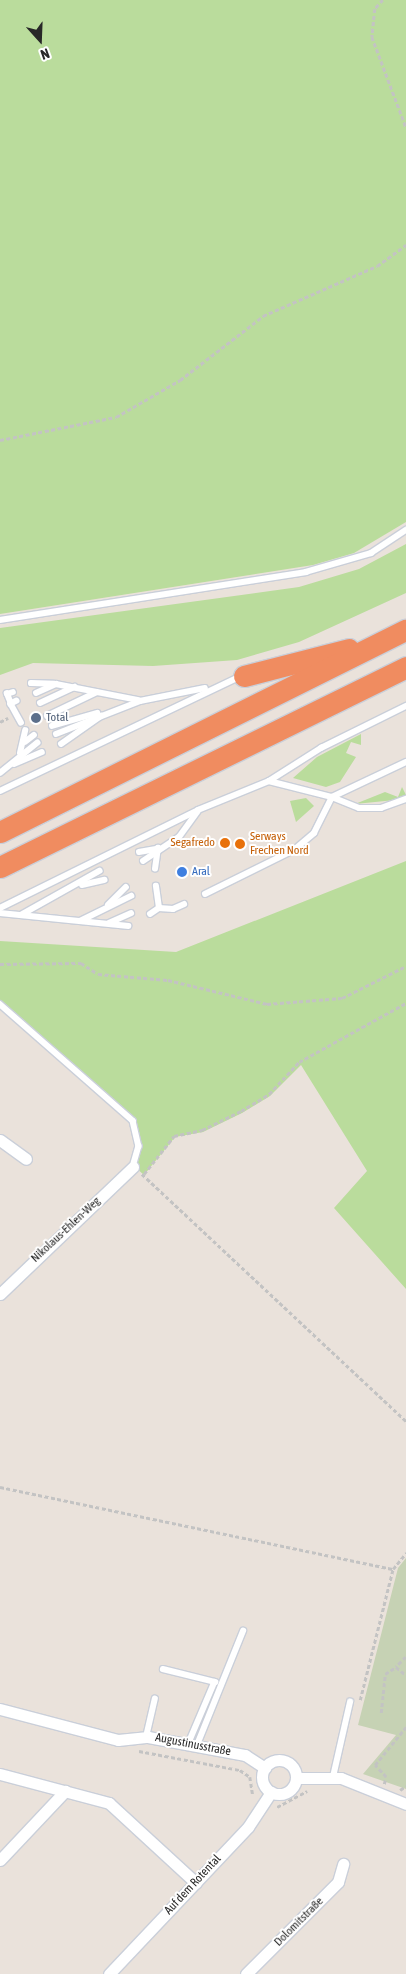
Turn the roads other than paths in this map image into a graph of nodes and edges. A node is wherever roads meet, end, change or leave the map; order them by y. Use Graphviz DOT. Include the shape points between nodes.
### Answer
graph roads {
  1 [pos="406,530"];
  2 [pos="0,620"];
  3 [pos="398,634"];
  4 [pos="406,667"];
  5 [pos="244,676"];
  6 [pos="31,683"];
  7 [pos="56,684"];
  8 [pos="76,686"];
  9 [pos="212,687"];
  10 [pos="13,692"];
  11 [pos="97,692"];
  12 [pos="36,693"];
  13 [pos="140,701"];
  14 [pos="40,703"];
  15 [pos="406,706"];
  16 [pos="106,712"];
  17 [pos="47,716"];
  18 [pos="21,722"];
  19 [pos="52,726"];
  20 [pos="25,731"];
  21 [pos="56,734"];
  22 [pos="34,735"];
  23 [pos="25,742"];
  24 [pos="37,743"];
  25 [pos="61,744"];
  26 [pos="42,752"];
  27 [pos="20,753"];
  28 [pos="406,762"];
  29 [pos="14,764"];
  30 [pos="0,773"];
  31 [pos="269,781"];
  32 [pos="0,791"];
  33 [pos="332,796"];
  34 [pos="406,799"];
  35 [pos="198,810"];
  36 [pos="0,832"];
  37 [pos="158,848"];
  38 [pos="139,852"];
  39 [pos="143,861"];
  40 [pos="0,866"];
  41 [pos="155,869"];
  42 [pos="99,872"];
  43 [pos="104,880"];
  44 [pos="80,886"];
  45 [pos="126,886"];
  46 [pos="156,886"];
  47 [pos="205,894"];
  48 [pos="130,896"];
  49 [pos="184,904"];
  50 [pos="0,908"];
  51 [pos="105,908"];
  52 [pos="159,908"];
  53 [pos="0,913"];
  54 [pos="132,913"];
  55 [pos="150,914"];
  56 [pos="21,915"];
  57 [pos="80,920"];
  58 [pos="107,924"];
  59 [pos="128,926"];
  60 [pos="0,1004"];
  61 [pos="0,1140"];
  62 [pos="26,1160"];
  63 [pos="133,1167"];
  64 [pos="0,1294"];
  65 [pos="242,1631"];
  66 [pos="163,1669"];
  67 [pos="155,1698"];
  68 [pos="350,1702"];
  69 [pos="0,1709"];
  70 [pos="146,1737"];
  71 [pos="193,1744"];
  72 [pos="265,1768"];
  73 [pos="0,1774"];
  74 [pos="332,1777"];
  75 [pos="296,1778"];
  76 [pos="65,1791"];
  77 [pos="271,1792"];
  78 [pos="406,1804"];
  79 [pos="0,1860"];
  80 [pos="343,1864"];
  81 [pos="196,1883"];
  82 [pos="109,1974"];
  83 [pos="246,1974"];
  1 -- 2 [label="lane" via="371,553 306,572"];
  3 -- 5 [label="highway"];
  3 -- 36 [label="highway"];
  4 -- 40 [label="highway"];
  5 -- 9 [label="lane"];
  6 -- 7 [label="lane"];
  7 -- 8 [label="lane"];
  7 -- 12 [label="lane"];
  8 -- 11 [label="lane"];
  8 -- 14 [label="lane"];
  9 -- 13 [label="lane"];
  9 -- 32 [label="lane"];
  10 -- 18 [label="lane" via="7,694 19,712"];
  11 -- 13 [label="lane"];
  11 -- 17 [label="lane"];
  13 -- 16 [label="lane"];
  15 -- 31 [label="lane" via="321,748"];
  16 -- 19 [label="lane"];
  16 -- 21 [label="lane"];
  16 -- 25 [label="lane"];
  20 -- 23 [label="lane"];
  22 -- 23 [label="lane"];
  23 -- 27 [label="lane"];
  24 -- 27 [label="lane"];
  26 -- 29 [label="lane"];
  27 -- 29 [label="lane"];
  28 -- 33 [label="lane"];
  29 -- 30 [label="lane"];
  31 -- 33 [label="lane"];
  31 -- 35 [label="lane"];
  33 -- 34 [label="lane" via="371,809"];
  33 -- 47 [label="lane" via="314,833 294,850"];
  35 -- 37 [label="lane" via="179,837"];
  35 -- 50 [label="lane"];
  37 -- 38 [label="lane"];
  37 -- 39 [label="lane"];
  37 -- 41 [label="lane"];
  42 -- 44 [label="lane"];
  43 -- 44 [label="lane"];
  44 -- 56 [label="lane"];
  45 -- 51 [label="lane"];
  46 -- 52 [label="lane"];
  48 -- 51 [label="lane"];
  49 -- 52 [label="lane" via="172,910"];
  51 -- 57 [label="lane"];
  52 -- 55 [label="lane"];
  53 -- 56 [label="lane"];
  54 -- 58 [label="lane"];
  56 -- 57 [label="lane"];
  57 -- 58 [label="lane"];
  58 -- 59 [label="lane"];
  60 -- 63 [label="lane" via="133,1121 138,1146"];
  61 -- 62 [label="street"];
  63 -- 64 [label="street, Nikolaus-Ehlen-Weg"];
  65 -- 71 [label="lane"];
  66 -- 71 [label="lane" via="215,1682"];
  67 -- 70 [label="lane"];
  68 -- 74 [label="lane"];
  69 -- 70 [label="street, Augustinusstraße" via="118,1740"];
  70 -- 71 [label="street, Augustinusstraße"];
  71 -- 72 [label="street, Augustinusstraße" via="245,1755"];
  72 -- 75 [label="street" via="284,1761"];
  72 -- 77 [label="street" via="262,1779"];
  73 -- 76 [label="street"];
  74 -- 75 [label="street"];
  74 -- 78 [label="street" via="381,1792"];
  75 -- 77 [label="street" via="285,1793"];
  76 -- 79 [label="street"];
  76 -- 81 [label="street" via="109,1803"];
  77 -- 81 [label="street, Auf dem Rotental" via="248,1827"];
  80 -- 83 [label="street, Dolomitstraße" via="338,1882"];
  81 -- 82 [label="street, Auf dem Rotental"];
}
